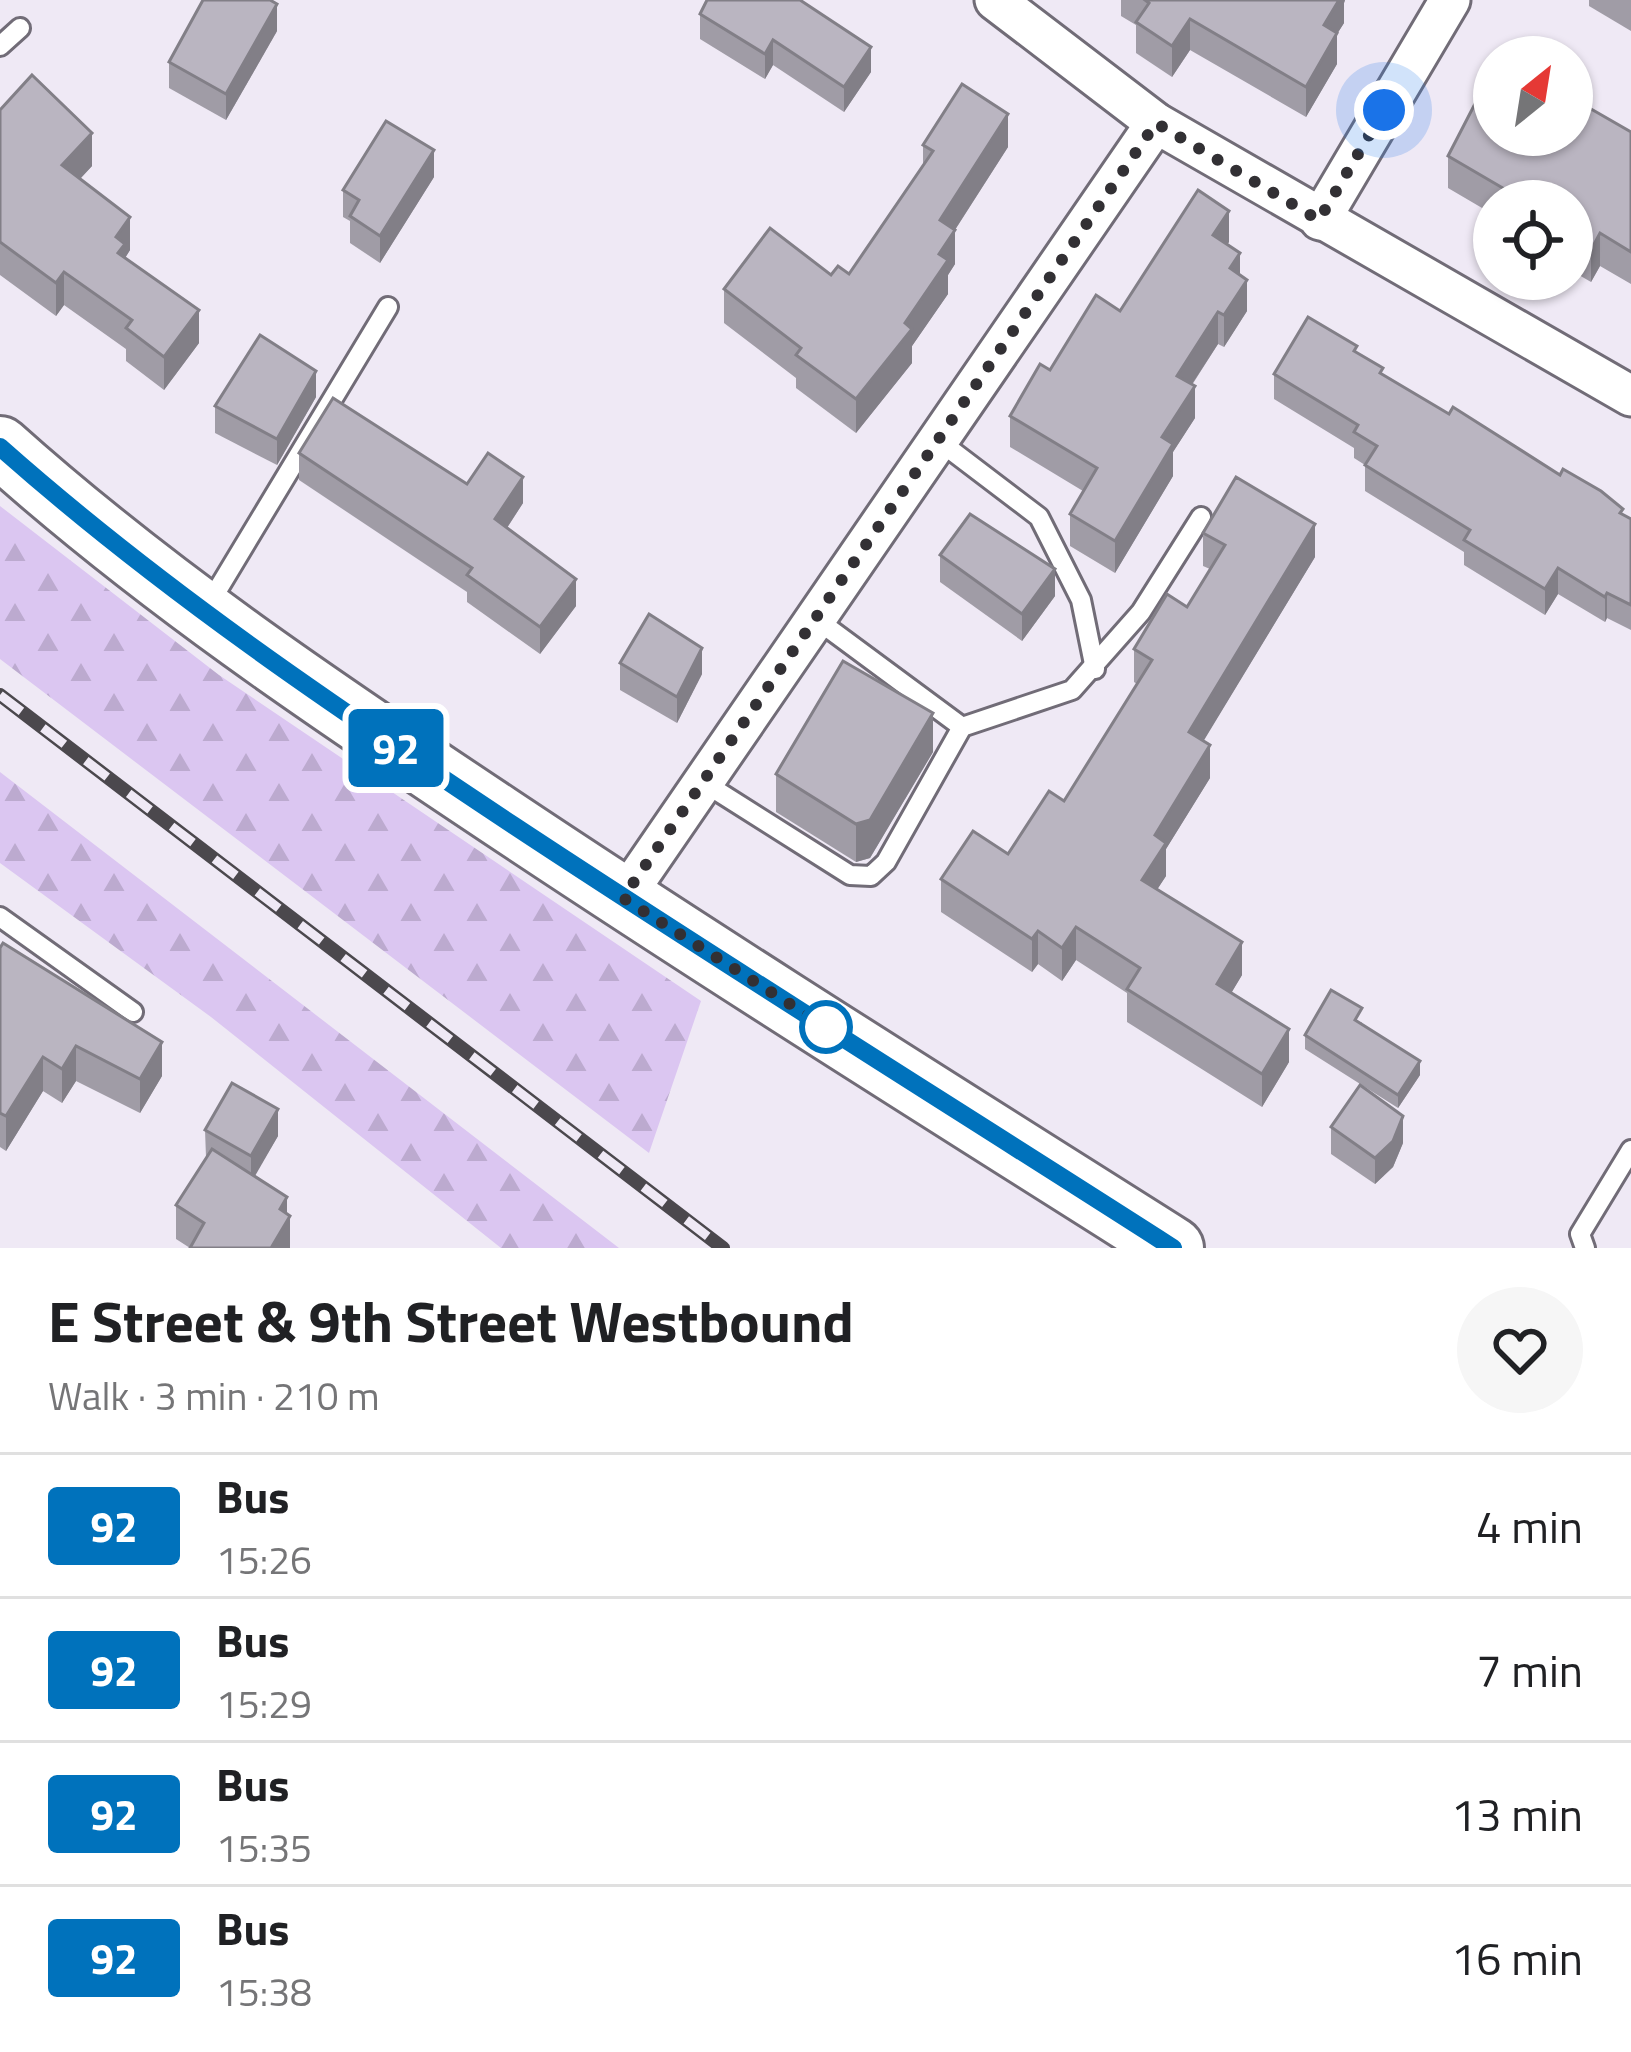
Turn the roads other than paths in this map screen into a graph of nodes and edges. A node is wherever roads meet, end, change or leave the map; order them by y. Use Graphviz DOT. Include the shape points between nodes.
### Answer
graph roads {
  1 [pos="995,0"];
  2 [pos="1450,0"];
  3 [pos="20,28"];
  4 [pos="0,46"];
  5 [pos="1156,123"];
  6 [pos="1319,220"];
  7 [pos="388,307"];
  8 [pos="1631,396"];
  9 [pos="939,440"];
  10 [pos="0,447"];
  11 [pos="1201,518"];
  12 [pos="203,613"];
  13 [pos="816,619"];
  14 [pos="1095,669"];
  15 [pos="962,727"];
  16 [pos="703,782"];
  17 [pos="623,898"];
  18 [pos="0,916"];
  19 [pos="133,1012"];
  20 [pos="1631,1150"];
  21 [pos="1173,1248"];
  22 [pos="1585,1248"];
  1 -- 5 [label="street"];
  2 -- 6 [label="street"];
  3 -- 4 [label="lane"];
  5 -- 6 [label="street"];
  5 -- 9 [label="street"];
  6 -- 8 [label="street"];
  7 -- 12 [label="lane"];
  9 -- 13 [label="street"];
  9 -- 14 [label="lane" via="1040,517 1081,600"];
  10 -- 12 [label="main road" via="104,540"];
  11 -- 14 [label="lane"];
  12 -- 17 [label="main road"];
  13 -- 15 [label="lane"];
  13 -- 16 [label="street"];
  14 -- 15 [label="lane" via="1072,690"];
  15 -- 16 [label="lane" via="871,877 850,875"];
  16 -- 17 [label="street"];
  17 -- 21 [label="main road"];
  18 -- 19 [label="lane"];
  20 -- 22 [label="lane" via="1580,1234"];
}
